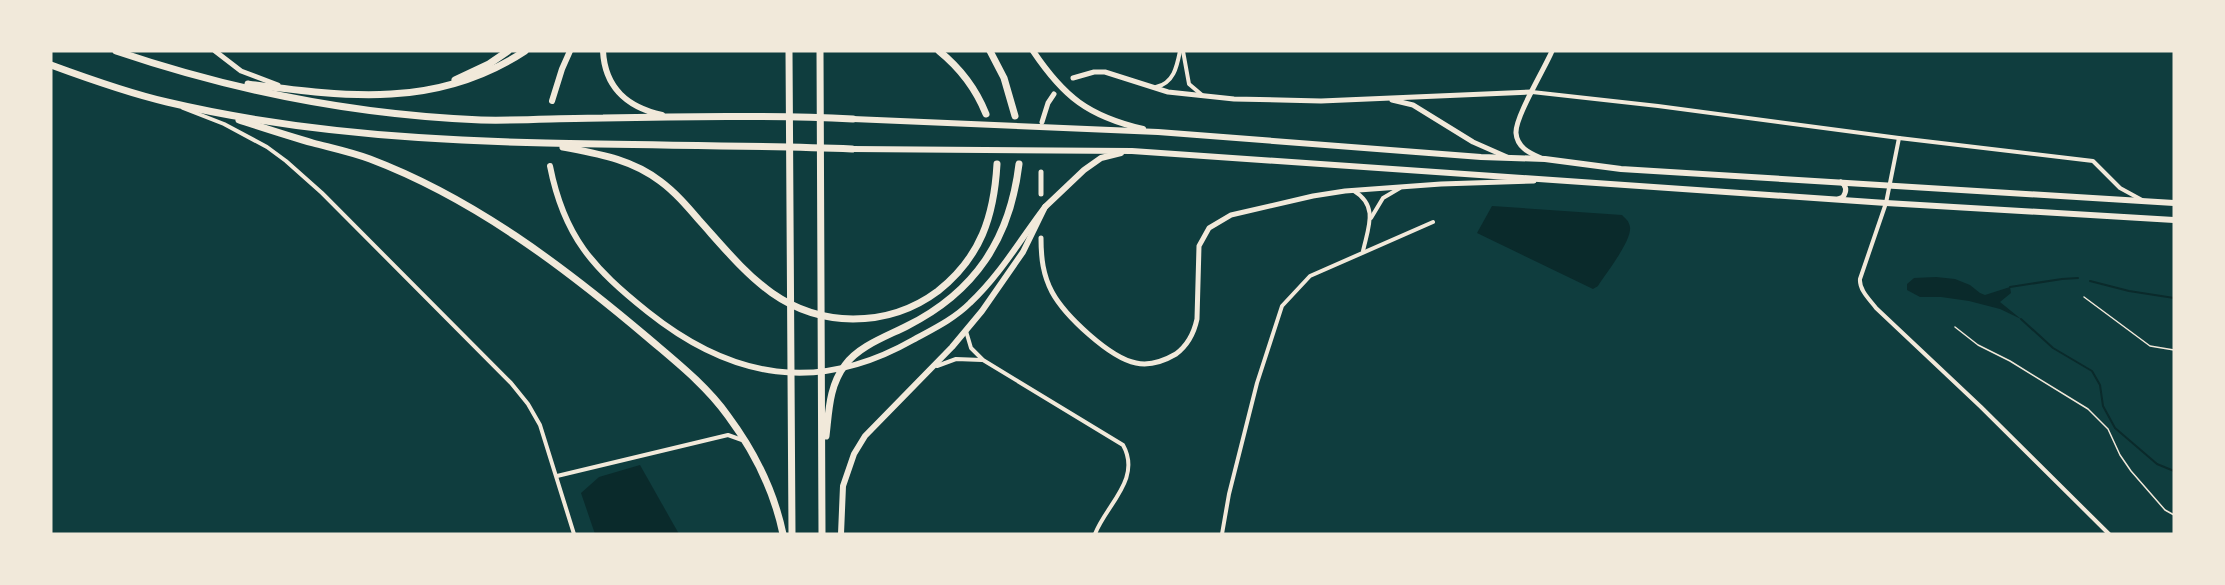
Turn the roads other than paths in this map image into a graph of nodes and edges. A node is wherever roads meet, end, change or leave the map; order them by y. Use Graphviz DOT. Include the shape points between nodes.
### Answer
graph roads {
  1 [pos="116,51"];
  2 [pos="215,51"];
  3 [pos="508,51"];
  4 [pos="525,51"];
  5 [pos="570,51"];
  6 [pos="603,51"];
  7 [pos="789,51"];
  8 [pos="820,51"];
  9 [pos="939,51"];
  10 [pos="990,51"];
  11 [pos="1033,51"];
  12 [pos="1182,51"];
  13 [pos="1552,51"];
  14 [pos="51,64"];
  15 [pos="1073,78"];
  16 [pos="210,79"];
  17 [pos="439,87"];
  18 [pos="1153,88"];
  19 [pos="291,89"];
  20 [pos="1532,92"];
  21 [pos="1054,94"];
  22 [pos="1205,97"];
  23 [pos="1373,99"];
  24 [pos="552,101"];
  25 [pos="165,102"];
  26 [pos="220,113"];
  27 [pos="986,114"];
  28 [pos="669,116"];
  29 [pos="1015,116"];
  30 [pos="853,120"];
  31 [pos="1042,122"];
  32 [pos="1158,132"];
  33 [pos="1899,138"];
  34 [pos="543,144"];
  35 [pos="852,149"];
  36 [pos="1132,151"];
  37 [pos="1510,158"];
  38 [pos="1545,159"];
  39 [pos="997,164"];
  40 [pos="1019,164"];
  41 [pos="550,166"];
  42 [pos="1041,172"];
  43 [pos="1552,180"];
  44 [pos="1837,181"];
  45 [pos="1892,184"];
  46 [pos="1403,187"];
  47 [pos="1352,190"];
  48 [pos="1041,194"];
  49 [pos="1836,199"];
  50 [pos="2142,200"];
  51 [pos="1887,203"];
  52 [pos="2174,203"];
  53 [pos="1045,207"];
  54 [pos="1370,219"];
  55 [pos="2174,220"];
  56 [pos="1433,222"];
  57 [pos="1041,238"];
  58 [pos="1363,252"];
  59 [pos="966,331"];
  60 [pos="982,360"];
  61 [pos="932,368"];
  62 [pos="747,443"];
  63 [pos="822,465"];
  64 [pos="557,476"];
  65 [pos="574,534"];
  66 [pos="783,534"];
  67 [pos="792,534"];
  68 [pos="822,534"];
  69 [pos="842,534"];
  70 [pos="1095,534"];
  71 [pos="1222,534"];
  72 [pos="2109,534"];
  1 -- 16 [label="highway"];
  2 -- 19 [label="street" via="241,71"];
  3 -- 17 [label="highway"];
  4 -- 17 [label="highway" via="470,80"];
  5 -- 24 [label="main road"];
  6 -- 28 [label="main road" via="609,78 624,98 645,111"];
  7 -- 67 [label="highway"];
  8 -- 63 [label="highway"];
  9 -- 27 [label="highway" via="969,82"];
  10 -- 29 [label="highway" via="1004,78"];
  11 -- 32 [label="main road" via="1049,75 1084,107 1104,118"];
  12 -- 18 [label="street" via="1172,77"];
  12 -- 22 [label="street" via="1189,84"];
  13 -- 20 [label="street"];
  14 -- 25 [label="highway"];
  15 -- 18 [label="street" via="1105,72"];
  16 -- 19 [label="highway"];
  16 -- 28 [label="highway" via="357,110 481,120"];
  17 -- 19 [label="highway" via="380,96"];
  18 -- 22 [label="street"];
  20 -- 23 [label="street"];
  20 -- 33 [label="street"];
  20 -- 38 [label="street" via="1516,135 1524,150"];
  21 -- 31 [label="street"];
  22 -- 23 [label="street" via="1278,101"];
  23 -- 37 [label="street" via="1413,105 1473,142"];
  25 -- 26 [label="highway"];
  25 -- 64 [label="street" via="224,124 267,147 322,194 511,382 540,425"];
  26 -- 34 [label="highway" via="359,132"];
  26 -- 62 [label="highway" via="368,158 421,182 508,231 606,302 685,370 727,414"];
  28 -- 30 [label="highway"];
  30 -- 32 [label="main road"];
  32 -- 37 [label="main road"];
  33 -- 45 [label="street"];
  33 -- 50 [label="street" via="2093,161 2120,188"];
  34 -- 35 [label="highway"];
  34 -- 39 [label="highway" via="618,158 656,178 769,292 810,312 853,319 910,307 934,294 956,274 987,225"];
  35 -- 36 [label="main road"];
  36 -- 43 [label="main road"];
  36 -- 53 [label="main road" via="1101,158"];
  37 -- 38 [label="main road"];
  38 -- 44 [label="main road" via="1621,169"];
  40 -- 63 [label="highway" via="1003,229 968,284 936,310 861,350 839,375 830,399"];
  41 -- 53 [label="main road" via="563,213 576,238 617,288 691,343 733,362 773,371 807,373 853,366 906,344 956,314 992,280"];
  42 -- 48 [label="street"];
  43 -- 46 [label="street"];
  43 -- 49 [label="main road"];
  44 -- 45 [label="main road"];
  44 -- 49 [label="street" via="1843,183 1846,191"];
  45 -- 50 [label="main road"];
  45 -- 51 [label="street"];
  46 -- 47 [label="street"];
  46 -- 54 [label="street" via="1383,198"];
  47 -- 54 [label="street" via="1366,200"];
  47 -- 57 [label="street" via="1231,215 1209,228 1199,246 1195,330 1181,350 1159,362 1136,363 1125,359 1061,306 1046,279"];
  49 -- 51 [label="main road"];
  50 -- 52 [label="main road"];
  51 -- 55 [label="main road"];
  51 -- 72 [label="street" via="1860,279 1862,290"];
  53 -- 59 [label="main road" via="1010,273"];
  54 -- 58 [label="street"];
  56 -- 58 [label="street"];
  58 -- 71 [label="street" via="1310,276 1282,306 1257,383"];
  59 -- 60 [label="street" via="971,348"];
  59 -- 61 [label="main road"];
  60 -- 61 [label="street" via="956,358"];
  60 -- 70 [label="street" via="1123,445 1129,464 1125,484"];
  61 -- 69 [label="main road" via="877,422 854,454 843,486"];
  62 -- 64 [label="street" via="728,435"];
  62 -- 66 [label="highway" via="764,474"];
  63 -- 68 [label="highway"];
  64 -- 65 [label="street"];
}
